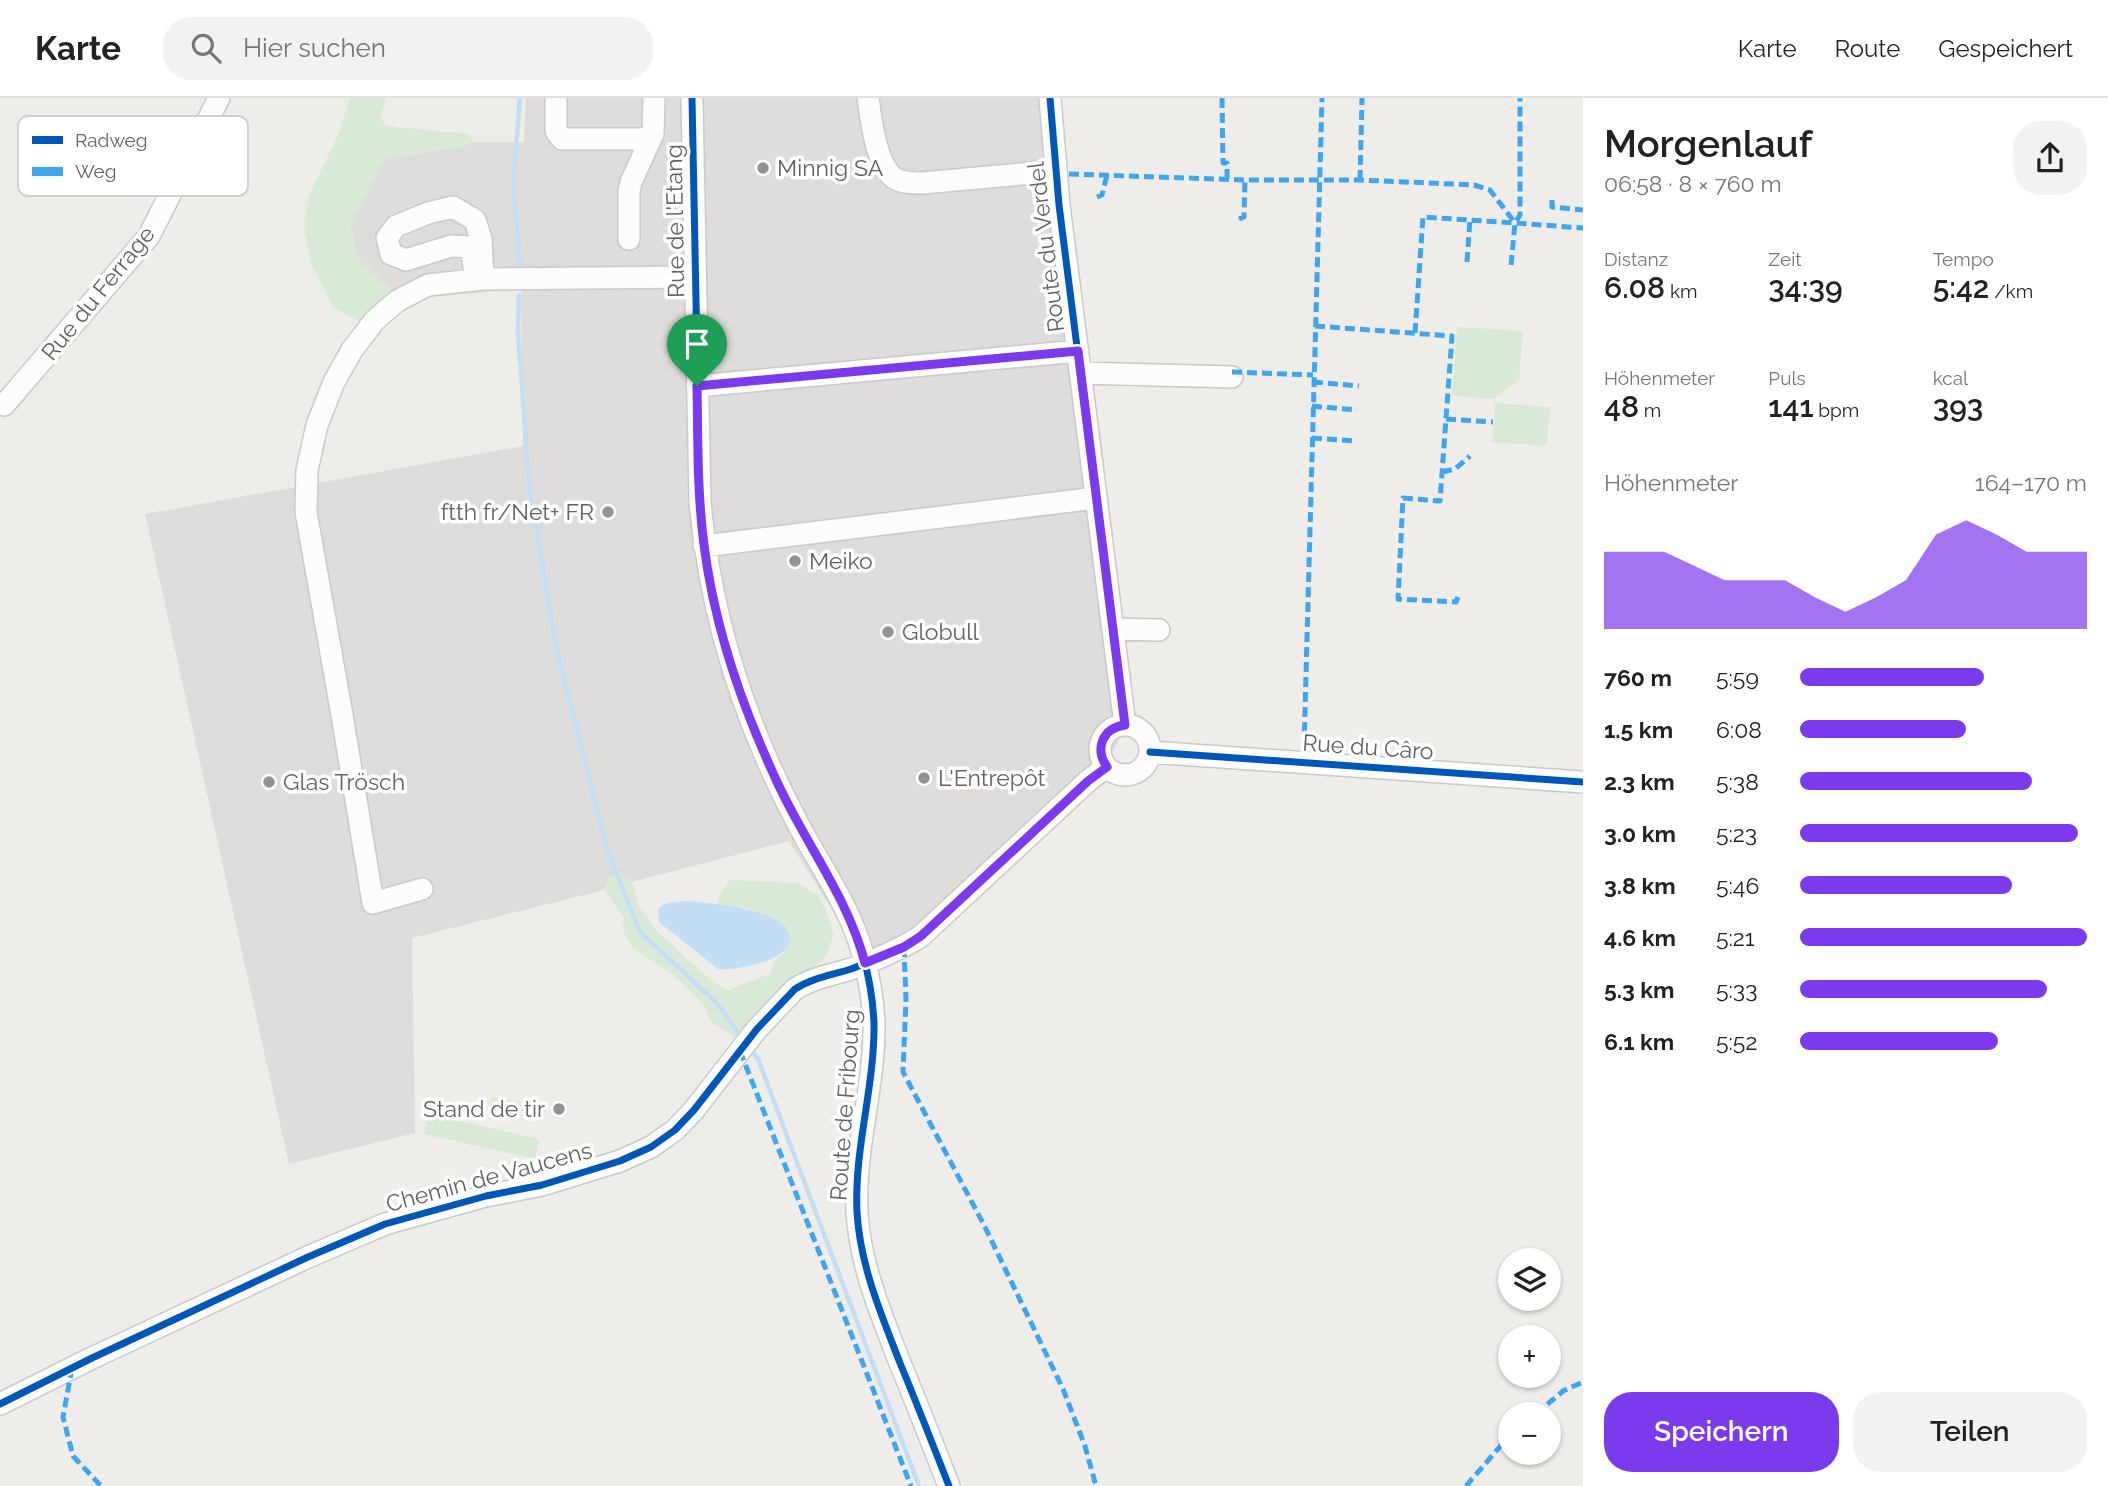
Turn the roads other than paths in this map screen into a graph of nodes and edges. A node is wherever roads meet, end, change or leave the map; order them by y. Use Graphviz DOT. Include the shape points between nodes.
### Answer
graph roads {
  1 [pos="219,98"];
  2 [pos="555,98"];
  3 [pos="654,98"];
  4 [pos="692,98"];
  5 [pos="868,98"];
  6 [pos="1050,98"];
  7 [pos="210,116"];
  8 [pos="653,134"];
  9 [pos="1056,171"];
  10 [pos="169,196"];
  11 [pos="629,239"];
  12 [pos="695,277"];
  13 [pos="479,279"];
  14 [pos="1078,351"];
  15 [pos="1081,373"];
  16 [pos="1232,377"];
  17 [pos="697,386"];
  18 [pos="4,405"];
  19 [pos="1096,498"];
  20 [pos="704,546"];
  21 [pos="1114,629"];
  22 [pos="1159,630"];
  23 [pos="1125,725"];
  24 [pos="1150,752"];
  25 [pos="1107,767"];
  26 [pos="1583,782"];
  27 [pos="422,889"];
  28 [pos="865,963"];
  29 [pos="0,1404"];
  30 [pos="949,1486"];
  1 -- 7 [label="street, Rue du Ferrage"];
  2 -- 8 [label="street" via="556,131 562,139 642,139"];
  3 -- 8 [label="street"];
  4 -- 12 [label="street, Rue de l'Etang"];
  5 -- 9 [label="street" via="882,160 902,181"];
  6 -- 9 [label="street, Route du Verdel"];
  8 -- 11 [label="street" via="631,182"];
  9 -- 14 [label="street, Route du Verdel"];
  10 -- 18 [label="street, Rue du Ferrage" via="149,236"];
  12 -- 13 [label="street"];
  12 -- 17 [label="street, Rue de l'Etang"];
  13 -- 13 [label="street" via="481,239 475,220 453,207 396,226 387,238 391,254 406,260 451,247 471,247"];
  13 -- 27 [label="street" via="428,285 397,301 375,320 334,382 317,425 307,470 306,512 373,903"];
  14 -- 15 [label="street, Route du Verdel"];
  14 -- 17 [label="street"];
  15 -- 16 [label="street"];
  15 -- 19 [label="street, Route du Verdel"];
  17 -- 20 [label="street, Rue de l'Etang"];
  19 -- 20 [label="street"];
  19 -- 21 [label="street, Route du Verdel"];
  20 -- 28 [label="street, Rue de l'Etang" via="723,638 756,736 795,820 849,916"];
  21 -- 22 [label="street"];
  21 -- 23 [label="street, Route du Verdel"];
  23 -- 24 [label="street" via="1141,730"];
  23 -- 25 [label="street" via="1110,730 1101,744"];
  24 -- 25 [label="street" via="1145,765 1133,774 1119,774"];
  24 -- 26 [label="street, Rue du Câro"];
  25 -- 28 [label="street" via="921,936"];
  28 -- 29 [label="street, Chemin de Vaucens" via="803,984 778,1005 676,1130 642,1151 542,1185 385,1224"];
  28 -- 30 [label="street, Route de Fribourg" via="874,1031 857,1173 859,1233 873,1293"];
}
